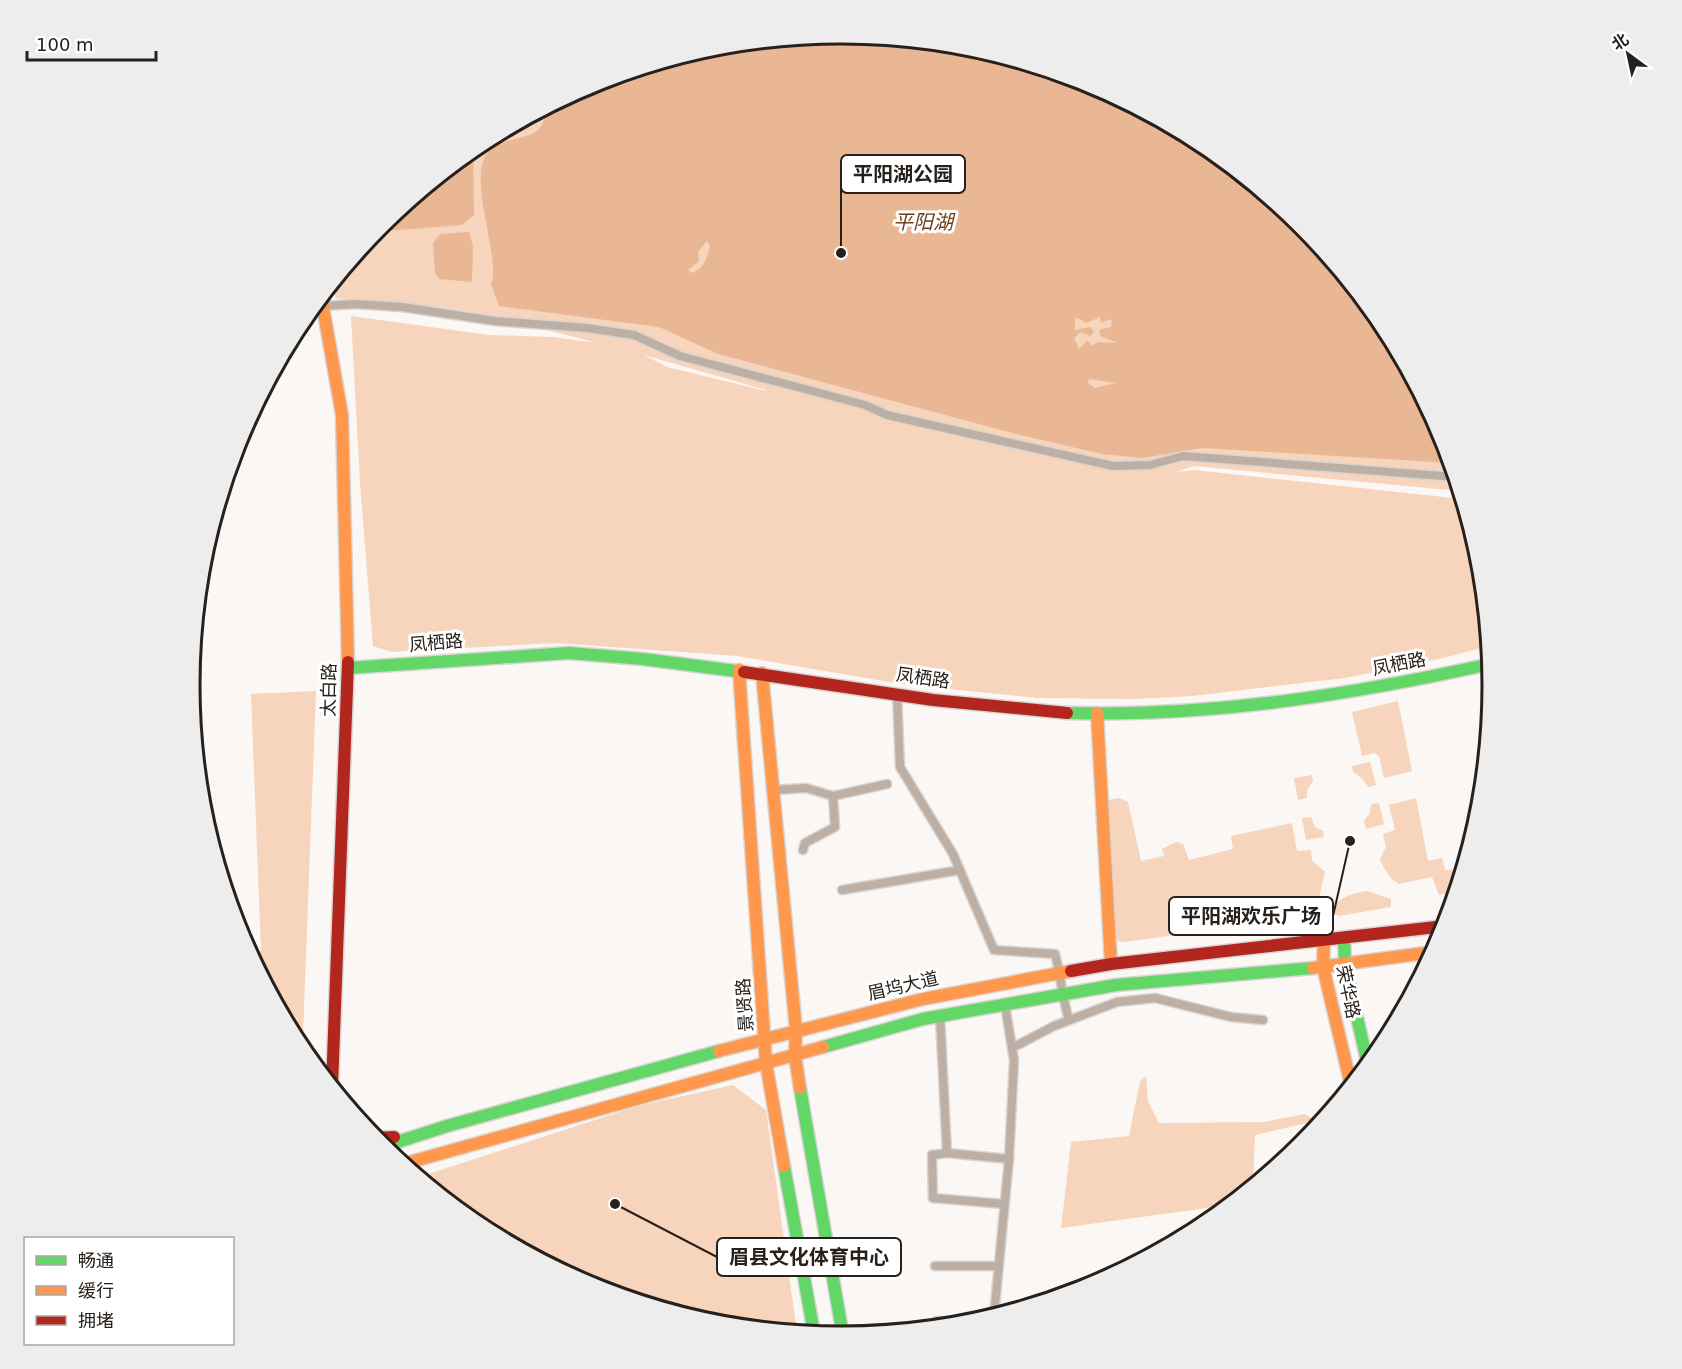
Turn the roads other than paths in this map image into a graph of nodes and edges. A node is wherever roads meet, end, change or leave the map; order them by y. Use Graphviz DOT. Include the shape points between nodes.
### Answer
graph roads {
  1 [pos="327,301"];
  2 [pos="323,307"];
  3 [pos="1447,476"];
  4 [pos="1482,666"];
  5 [pos="348,668"];
  6 [pos="739,670"];
  7 [pos="762,673"];
  8 [pos="897,693"];
  9 [pos="1097,713"];
  10 [pos="886,784"];
  11 [pos="775,790"];
  12 [pos="833,796"];
  13 [pos="803,850"];
  14 [pos="960,870"];
  15 [pos="842,890"];
  16 [pos="1434,928"];
  17 [pos="1344,938"];
  18 [pos="1324,940"];
  19 [pos="1422,954"];
  20 [pos="1111,964"];
  21 [pos="1345,965"];
  22 [pos="1323,967"];
  23 [pos="1060,974"];
  24 [pos="1061,995"];
  25 [pos="1005,1005"];
  26 [pos="940,1016"];
  27 [pos="1069,1020"];
  28 [pos="1263,1020"];
  29 [pos="796,1030"];
  30 [pos="766,1040"];
  31 [pos="1012,1048"];
  32 [pos="1365,1053"];
  33 [pos="795,1056"];
  34 [pos="766,1063"];
  35 [pos="330,1072"];
  36 [pos="1349,1076"];
  37 [pos="417,1136"];
  38 [pos="387,1137"];
  39 [pos="394,1143"];
  40 [pos="947,1153"];
  41 [pos="435,1156"];
  42 [pos="1009,1159"];
  43 [pos="413,1161"];
  44 [pos="417,1165"];
  45 [pos="1004,1204"];
  46 [pos="935,1266"];
  47 [pos="998,1266"];
  48 [pos="995,1307"];
  49 [pos="813,1325"];
  50 [pos="841,1326"];
  1 -- 3 [label="street" via="634,335 680,356 865,405 887,415 1113,466 1150,465 1182,456"];
  2 -- 5 [label="main road, 太白路" via="342,415"];
  4 -- 9 [label="main road, 凤栖路" via="1304,700 1223,710"];
  5 -- 6 [label="main road, 凤栖路" via="582,653"];
  5 -- 35 [label="main road, 太白路"];
  6 -- 7 [label="main road, 凤栖路"];
  6 -- 30 [label="main road, 景贤路"];
  7 -- 8 [label="main road, 凤栖路"];
  7 -- 11 [label="main road"];
  8 -- 9 [label="main road, 凤栖路" via="986,705"];
  8 -- 14 [label="street" via="900,767"];
  9 -- 20 [label="main road"];
  10 -- 12 [label="street"];
  11 -- 12 [label="street" via="806,788"];
  11 -- 29 [label="main road"];
  12 -- 13 [label="street" via="835,827 805,843"];
  14 -- 15 [label="street"];
  14 -- 23 [label="street" via="994,950 1055,954"];
  16 -- 17 [label="main road, 眉坞大道"];
  17 -- 18 [label="main road, 眉坞大道"];
  17 -- 21 [label="main road, 荣华路"];
  18 -- 20 [label="main road, 眉坞大道"];
  18 -- 22 [label="main road, 荣华路"];
  19 -- 21 [label="main road, 眉坞大道"];
  20 -- 23 [label="main road, 眉坞大道"];
  21 -- 22 [label="main road, 眉坞大道"];
  21 -- 32 [label="main road, 荣华路"];
  22 -- 24 [label="main road, 眉坞大道" via="1116,986"];
  22 -- 36 [label="main road, 荣华路"];
  23 -- 24 [label="street"];
  23 -- 29 [label="main road, 眉坞大道" via="923,999"];
  24 -- 25 [label="main road, 眉坞大道"];
  24 -- 27 [label="street"];
  25 -- 26 [label="main road, 眉坞大道"];
  25 -- 31 [label="street"];
  26 -- 33 [label="main road, 眉坞大道"];
  26 -- 40 [label="street"];
  27 -- 28 [label="street" via="1117,1002 1155,998 1231,1017"];
  27 -- 31 [label="street"];
  29 -- 30 [label="main road, 眉坞大道"];
  29 -- 33 [label="main road"];
  30 -- 34 [label="main road, 景贤路"];
  30 -- 37 [label="main road, 眉坞大道"];
  31 -- 42 [label="street"];
  33 -- 34 [label="main road, 眉坞大道"];
  33 -- 50 [label="main road"];
  34 -- 41 [label="main road, 眉坞大道"];
  34 -- 49 [label="main road, 景贤路"];
  37 -- 38 [label="main road"];
  37 -- 39 [label="main road, 眉坞大道"];
  40 -- 42 [label="street"];
  40 -- 45 [label="street" via="932,1155 933,1198"];
  41 -- 43 [label="main road, 眉坞大道"];
  41 -- 44 [label="main road"];
  42 -- 45 [label="street"];
  45 -- 47 [label="street"];
  46 -- 47 [label="street"];
  47 -- 48 [label="street"];
}
